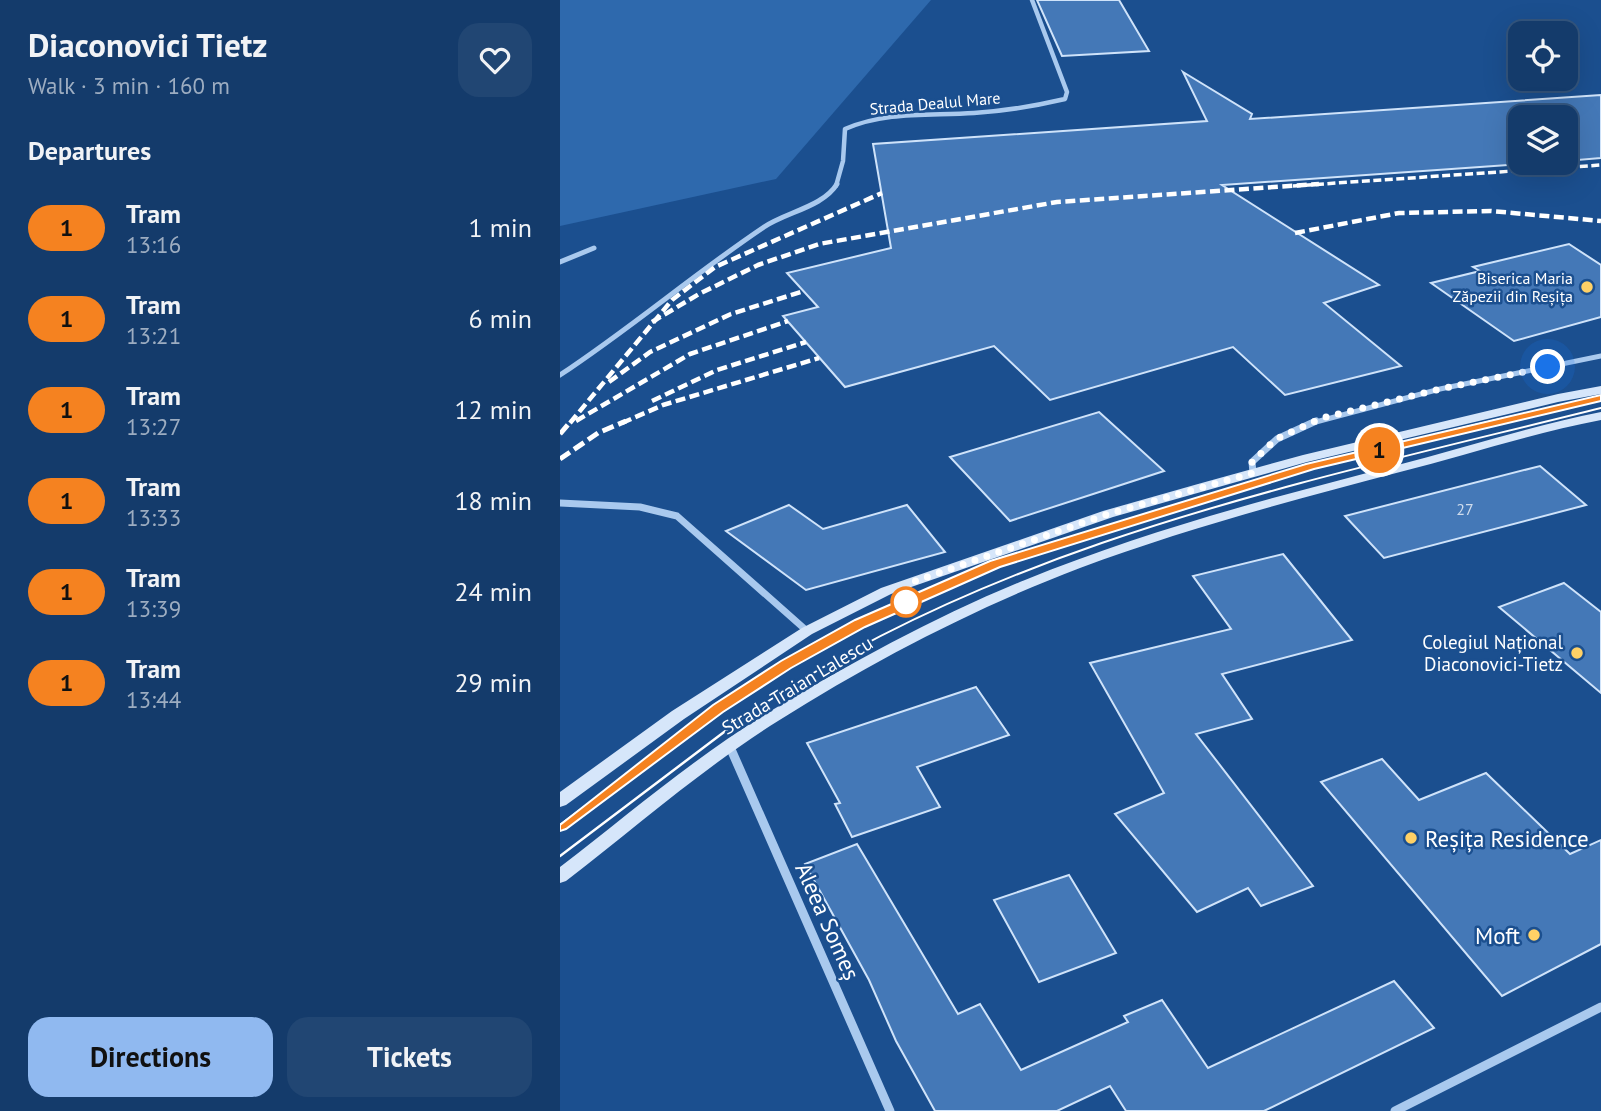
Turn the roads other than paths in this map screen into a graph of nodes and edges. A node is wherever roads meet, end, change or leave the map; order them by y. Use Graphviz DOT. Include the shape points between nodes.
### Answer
graph roads {
  1 [pos="1032,0"];
  2 [pos="594,248"];
  3 [pos="560,262"];
  4 [pos="1601,356"];
  5 [pos="560,375"];
  6 [pos="1601,390"];
  7 [pos="1601,416"];
  8 [pos="1253,473"];
  9 [pos="560,503"];
  10 [pos="807,631"];
  11 [pos="730,747"];
  12 [pos="560,801"];
  13 [pos="560,876"];
  14 [pos="1601,1007"];
  15 [pos="890,1111"];
  16 [pos="1395,1111"];
  1 -- 5 [label="street, Strada Dealul Mare" via="1067,92 1065,100 854,124 845,129 839,179 832,192 778,218"];
  2 -- 3 [label="street"];
  4 -- 8 [label="street" via="1322,418 1276,439 1252,462"];
  6 -- 8 [label="main road, Strada Traian Lalescu"];
  7 -- 11 [label="main road, Strada Traian Lalescu" via="1303,494 1112,552 1029,583 859,669"];
  8 -- 10 [label="main road, Strada Traian Lalescu" via="1108,514 887,592"];
  9 -- 10 [label="street" via="640,507 677,516"];
  10 -- 12 [label="main road, Strada Traian Lalescu" via="678,715"];
  11 -- 13 [label="main road, Strada Traian Lalescu"];
  11 -- 15 [label="street, Aleea Someș"];
  14 -- 16 [label="street"];
}
